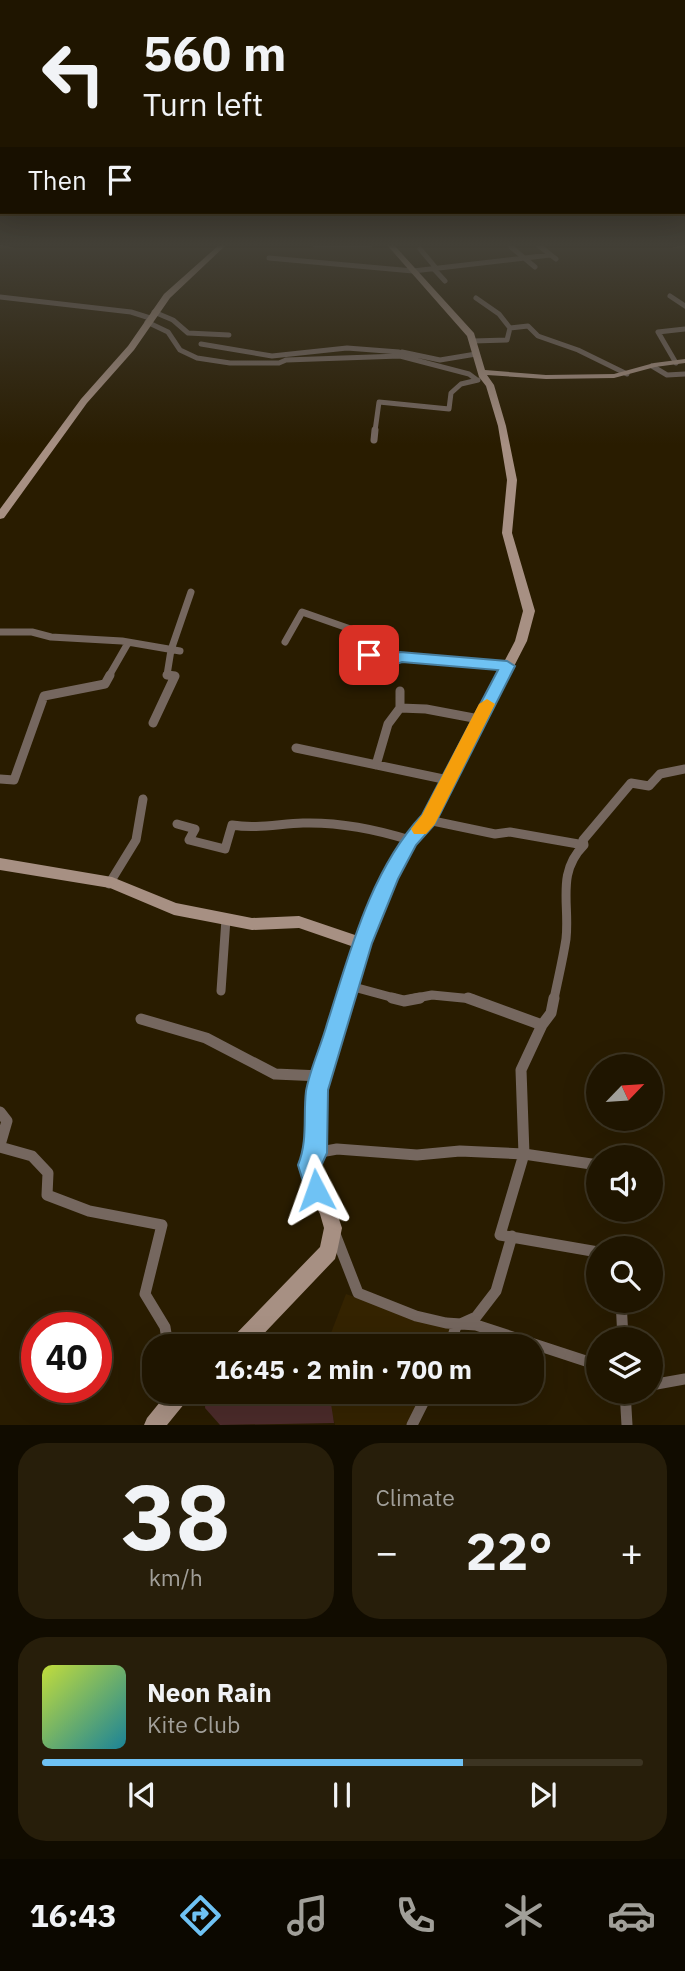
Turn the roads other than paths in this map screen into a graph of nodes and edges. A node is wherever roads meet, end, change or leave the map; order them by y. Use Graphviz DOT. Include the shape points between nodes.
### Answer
graph roads {
  1 [pos="126,312"];
  2 [pos="154,312"];
  3 [pos="452,312"];
  4 [pos="495,312"];
  5 [pos="150,317"];
  6 [pos="510,328"];
  7 [pos="685,329"];
  8 [pos="229,335"];
  9 [pos="473,341"];
  10 [pos="201,344"];
  11 [pos="401,354"];
  12 [pos="476,354"];
  13 [pos="680,362"];
  14 [pos="652,366"];
  15 [pos="627,374"];
  16 [pos="685,374"];
  17 [pos="482,377"];
  18 [pos="374,440"];
  19 [pos="0,516"];
  20 [pos="191,592"];
  21 [pos="0,632"];
  22 [pos="285,642"];
  23 [pos="128,643"];
  24 [pos="175,651"];
  25 [pos="507,666"];
  26 [pos="400,691"];
  27 [pos="400,708"];
  28 [pos="479,719"];
  29 [pos="153,723"];
  30 [pos="296,748"];
  31 [pos="376,765"];
  32 [pos="685,769"];
  33 [pos="0,779"];
  34 [pos="448,780"];
  35 [pos="143,799"];
  36 [pos="428,820"];
  37 [pos="177,824"];
  38 [pos="410,840"];
  39 [pos="584,845"];
  40 [pos="0,864"];
  41 [pos="109,884"];
  42 [pos="226,919"];
  43 [pos="363,943"];
  44 [pos="350,986"];
  45 [pos="221,991"];
  46 [pos="141,1019"];
  47 [pos="542,1025"];
  48 [pos="321,1076"];
  49 [pos="0,1112"];
  50 [pos="0,1146"];
  51 [pos="315,1153"];
  52 [pos="524,1154"];
  53 [pos="586,1163"];
  54 [pos="333,1228"];
  55 [pos="512,1236"];
  56 [pos="586,1250"];
  57 [pos="456,1326"];
  58 [pos="166,1334"];
  59 [pos="249,1334"];
  60 [pos="454,1334"];
  61 [pos="586,1361"];
  62 [pos="685,1379"];
  63 [pos="663,1383"];
  64 [pos="171,1404"];
  65 [pos="422,1404"];
  66 [pos="626,1404"];
  67 [pos="154,1425"];
  68 [pos="412,1425"];
  69 [pos="627,1425"];
  1 -- 5 [label="street"];
  2 -- 5 [label="street"];
  3 -- 9 [label="street"];
  4 -- 6 [label="street"];
  5 -- 8 [label="street" via="173,320 188,332"];
  5 -- 11 [label="street" via="180,350 230,363"];
  5 -- 19 [label="street"];
  6 -- 9 [label="street" via="508,340"];
  6 -- 15 [label="street" via="528,326 538,336"];
  7 -- 13 [label="street" via="658,332"];
  9 -- 12 [label="street"];
  10 -- 11 [label="street" via="272,356 347,348"];
  11 -- 12 [label="street" via="440,360"];
  11 -- 17 [label="street"];
  12 -- 17 [label="street"];
  13 -- 14 [label="street"];
  14 -- 15 [label="street"];
  14 -- 16 [label="street" via="667,375"];
  15 -- 17 [label="street"];
  17 -- 18 [label="street" via="451,393 449,409 379,402"];
  17 -- 25 [label="street" via="490,385 502,426 512,480 507,533 529,611"];
  20 -- 24 [label="street"];
  21 -- 23 [label="street"];
  22 -- 25 [label="street" via="302,612 359,632 369,655"];
  23 -- 24 [label="street"];
  23 -- 33 [label="street" via="105,684 44,696 14,780"];
  24 -- 29 [label="street" via="167,675 175,676"];
  25 -- 28 [label="street"];
  26 -- 27 [label="street"];
  27 -- 28 [label="street"];
  27 -- 31 [label="street" via="388,724"];
  28 -- 34 [label="street"];
  30 -- 31 [label="street"];
  31 -- 34 [label="street"];
  32 -- 39 [label="street" via="660,774 649,786 631,783 617,794 583,840"];
  34 -- 36 [label="street"];
  35 -- 41 [label="street" via="136,840"];
  36 -- 38 [label="street"];
  36 -- 39 [label="street"];
  37 -- 38 [label="street" via="195,829 190,840 225,849 232,825 253,829 312,823 383,831"];
  38 -- 43 [label="street"];
  39 -- 47 [label="street" via="571,858 559,979 551,1013"];
  40 -- 41 [label="street"];
  41 -- 42 [label="street" via="174,909"];
  42 -- 43 [label="street" via="252,924 299,922"];
  42 -- 45 [label="street"];
  43 -- 44 [label="street"];
  44 -- 47 [label="street" via="404,1000 432,995 466,997"];
  44 -- 48 [label="street"];
  46 -- 48 [label="street" via="206,1038 275,1074"];
  47 -- 52 [label="street" via="521,1070"];
  48 -- 51 [label="street"];
  49 -- 50 [label="street" via="7,1121"];
  50 -- 58 [label="street" via="32,1156 48,1173 47,1195 67,1205 162,1225 145,1294"];
  51 -- 52 [label="street" via="337,1149 417,1156 460,1151"];
  51 -- 54 [label="street" via="309,1165"];
  52 -- 53 [label="street"];
  52 -- 55 [label="street" via="500,1235"];
  54 -- 57 [label="street" via="358,1293"];
  54 -- 59 [label="street" via="328,1252"];
  55 -- 56 [label="street"];
  55 -- 57 [label="street" via="496,1291 476,1317"];
  57 -- 60 [label="street"];
  57 -- 61 [label="street" via="476,1325"];
  62 -- 63 [label="street"];
  64 -- 67 [label="street"];
  65 -- 68 [label="street"];
  66 -- 69 [label="street"];
}
